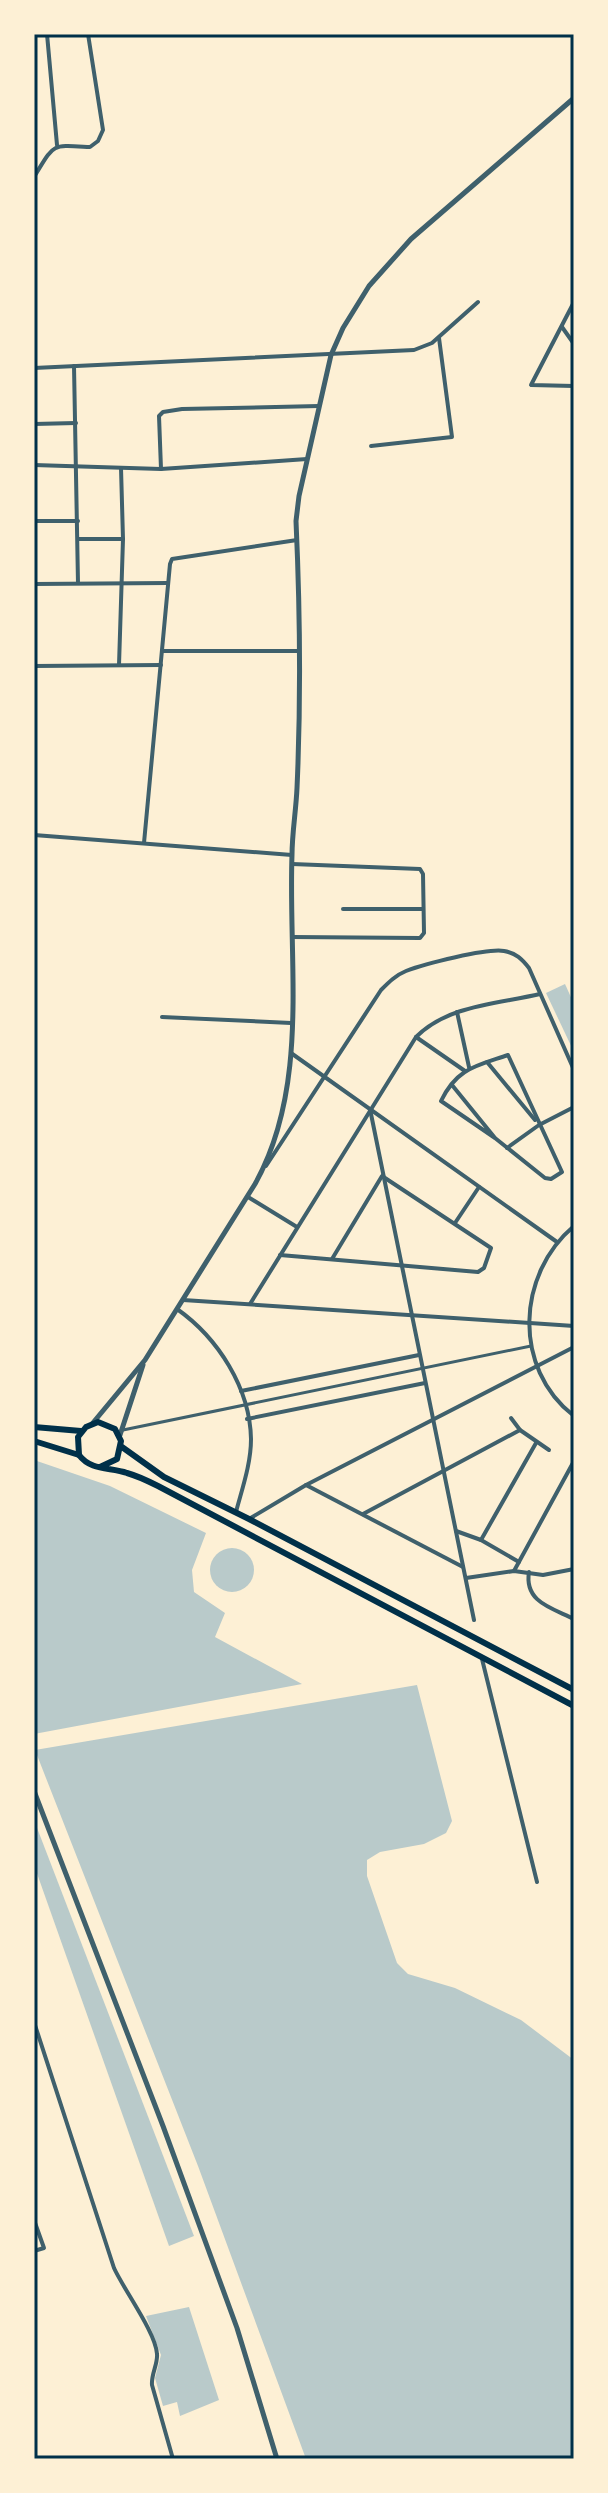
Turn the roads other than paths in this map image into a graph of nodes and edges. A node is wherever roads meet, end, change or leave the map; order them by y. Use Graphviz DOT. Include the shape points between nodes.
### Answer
graph roads {
  1 [pos="47,34"];
  2 [pos="88,34"];
  3 [pos="574,98"];
  4 [pos="57,145"];
  5 [pos="34,177"];
  6 [pos="34,188"];
  7 [pos="34,212"];
  8 [pos="478,302"];
  9 [pos="574,302"];
  10 [pos="562,327"];
  11 [pos="439,338"];
  12 [pos="574,344"];
  13 [pos="331,355"];
  14 [pos="74,366"];
  15 [pos="34,368"];
  16 [pos="574,386"];
  17 [pos="319,406"];
  18 [pos="76,423"];
  19 [pos="34,424"];
  20 [pos="371,446"];
  21 [pos="307,459"];
  22 [pos="34,465"];
  23 [pos="77,466"];
  24 [pos="121,468"];
  25 [pos="161,469"];
  26 [pos="34,521"];
  27 [pos="78,521"];
  28 [pos="79,539"];
  29 [pos="123,539"];
  30 [pos="297,540"];
  31 [pos="78,583"];
  32 [pos="168,583"];
  33 [pos="34,584"];
  34 [pos="122,584"];
  35 [pos="162,651"];
  36 [pos="298,651"];
  37 [pos="119,665"];
  38 [pos="161,665"];
  39 [pos="34,666"];
  40 [pos="34,835"];
  41 [pos="144,843"];
  42 [pos="292,855"];
  43 [pos="292,864"];
  44 [pos="343,909"];
  45 [pos="423,909"];
  46 [pos="292,937"];
  47 [pos="540,994"];
  48 [pos="457,1012"];
  49 [pos="162,1017"];
  50 [pos="291,1023"];
  51 [pos="416,1037"];
  52 [pos="291,1053"];
  53 [pos="487,1062"];
  54 [pos="467,1069"];
  55 [pos="574,1070"];
  56 [pos="325,1077"];
  57 [pos="452,1085"];
  58 [pos="574,1107"];
  59 [pos="370,1109"];
  60 [pos="539,1125"];
  61 [pos="495,1138"];
  62 [pos="507,1148"];
  63 [pos="263,1170"];
  64 [pos="382,1176"];
  65 [pos="479,1187"];
  66 [pos="247,1196"];
  67 [pos="455,1223"];
  68 [pos="574,1226"];
  69 [pos="297,1227"];
  70 [pos="557,1242"];
  71 [pos="280,1255"];
  72 [pos="332,1259"];
  73 [pos="401,1265"];
  74 [pos="183,1300"];
  75 [pos="250,1304"];
  76 [pos="177,1309"];
  77 [pos="411,1317"];
  78 [pos="529,1323"];
  79 [pos="574,1326"];
  80 [pos="531,1346"];
  81 [pos="574,1347"];
  82 [pos="419,1355"];
  83 [pos="145,1360"];
  84 [pos="537,1367"];
  85 [pos="422,1369"];
  86 [pos="425,1383"];
  87 [pos="241,1391"];
  88 [pos="245,1405"];
  89 [pos="574,1416"];
  90 [pos="511,1418"];
  91 [pos="247,1419"];
  92 [pos="432,1420"];
  93 [pos="92,1424"];
  94 [pos="34,1427"];
  95 [pos="520,1430"];
  96 [pos="81,1431"];
  97 [pos="121,1433"];
  98 [pos="34,1441"];
  99 [pos="536,1443"];
  100 [pos="122,1447"];
  101 [pos="549,1450"];
  102 [pos="79,1455"];
  103 [pos="574,1461"];
  104 [pos="100,1467"];
  105 [pos="443,1471"];
  106 [pos="306,1485"];
  107 [pos="236,1512"];
  108 [pos="363,1514"];
  109 [pos="249,1519"];
  110 [pos="456,1531"];
  111 [pos="481,1540"];
  112 [pos="519,1562"];
  113 [pos="463,1567"];
  114 [pos="573,1568"];
  115 [pos="514,1571"];
  116 [pos="529,1572"];
  117 [pos="465,1578"];
  118 [pos="574,1619"];
  119 [pos="474,1620"];
  120 [pos="482,1657"];
  121 [pos="574,1690"];
  122 [pos="574,1706"];
  123 [pos="34,1791"];
  124 [pos="537,1882"];
  125 [pos="34,2022"];
  126 [pos="34,2220"];
  127 [pos="34,2251"];
  128 [pos="173,2459"];
  129 [pos="277,2459"];
  1 -- 4 [label="street"];
  2 -- 4 [label="street" via="103,130 90,147"];
  3 -- 13 [label="street" via="388,263 355,308"];
  4 -- 5 [label="street"];
  6 -- 7 [label="street"];
  8 -- 11 [label="street"];
  9 -- 10 [label="street"];
  10 -- 12 [label="street"];
  10 -- 16 [label="street" via="531,385"];
  11 -- 13 [label="street" via="414,350"];
  11 -- 20 [label="street" via="452,437"];
  13 -- 14 [label="street"];
  13 -- 17 [label="street"];
  14 -- 15 [label="street"];
  14 -- 18 [label="street"];
  17 -- 21 [label="street"];
  17 -- 25 [label="street" via="163,412"];
  18 -- 19 [label="street"];
  18 -- 23 [label="street"];
  21 -- 25 [label="street"];
  21 -- 30 [label="street"];
  22 -- 23 [label="street"];
  23 -- 24 [label="street"];
  23 -- 27 [label="street"];
  24 -- 25 [label="street"];
  24 -- 29 [label="street"];
  26 -- 27 [label="street"];
  27 -- 28 [label="street"];
  28 -- 29 [label="street"];
  28 -- 31 [label="street"];
  29 -- 34 [label="street"];
  30 -- 32 [label="street" via="172,559"];
  30 -- 36 [label="street"];
  31 -- 33 [label="street"];
  31 -- 34 [label="street"];
  32 -- 34 [label="street"];
  32 -- 35 [label="street"];
  34 -- 37 [label="street"];
  35 -- 36 [label="street"];
  35 -- 38 [label="street"];
  36 -- 42 [label="street"];
  37 -- 38 [label="street"];
  37 -- 39 [label="street"];
  38 -- 41 [label="street"];
  40 -- 41 [label="street"];
  41 -- 42 [label="street"];
  42 -- 43 [label="street"];
  43 -- 45 [label="street" via="420,869"];
  43 -- 46 [label="street"];
  44 -- 45 [label="street"];
  45 -- 46 [label="street" via="420,938"];
  46 -- 50 [label="street"];
  47 -- 48 [label="street"];
  47 -- 55 [label="street"];
  47 -- 56 [label="street" via="523,959 506,951 407,970 381,990"];
  48 -- 51 [label="street" via="434,1021"];
  48 -- 54 [label="street"];
  49 -- 50 [label="street"];
  50 -- 52 [label="street"];
  51 -- 54 [label="street"];
  51 -- 59 [label="street"];
  52 -- 56 [label="street"];
  52 -- 63 [label="street" via="276,1138"];
  53 -- 54 [label="street"];
  53 -- 60 [label="street"];
  53 -- 60 [label="street" via="508,1055"];
  54 -- 57 [label="street"];
  56 -- 59 [label="street"];
  56 -- 63 [label="street"];
  57 -- 61 [label="street"];
  57 -- 61 [label="street" via="441,1101"];
  58 -- 60 [label="street"];
  59 -- 64 [label="street"];
  59 -- 65 [label="street"];
  59 -- 69 [label="street"];
  60 -- 62 [label="street"];
  60 -- 62 [label="street" via="561,1174 545,1178"];
  61 -- 62 [label="street"];
  63 -- 66 [label="street"];
  64 -- 67 [label="street"];
  64 -- 72 [label="street"];
  64 -- 73 [label="street"];
  65 -- 67 [label="street"];
  65 -- 70 [label="street"];
  66 -- 69 [label="street"];
  66 -- 74 [label="street"];
  67 -- 73 [label="street" via="491,1248 481,1271"];
  68 -- 70 [label="street"];
  69 -- 71 [label="street"];
  70 -- 78 [label="street" via="535,1280"];
  71 -- 72 [label="street"];
  71 -- 75 [label="street"];
  72 -- 73 [label="street"];
  73 -- 77 [label="street"];
  74 -- 75 [label="street"];
  74 -- 76 [label="street"];
  75 -- 77 [label="street"];
  76 -- 83 [label="street"];
  76 -- 87 [label="street" via="212,1341"];
  77 -- 78 [label="street"];
  77 -- 82 [label="street"];
  78 -- 79 [label="street"];
  78 -- 80 [label="street"];
  80 -- 84 [label="street"];
  80 -- 85 [label="street"];
  81 -- 84 [label="street"];
  82 -- 85 [label="street"];
  82 -- 87 [label="street"];
  83 -- 93 [label="street"];
  83 -- 97 [label="street"];
  84 -- 89 [label="street"];
  84 -- 92 [label="street"];
  85 -- 86 [label="street"];
  85 -- 88 [label="street"];
  86 -- 91 [label="street"];
  86 -- 92 [label="street"];
  87 -- 88 [label="street"];
  88 -- 91 [label="street"];
  88 -- 97 [label="street"];
  90 -- 95 [label="street"];
  91 -- 107 [label="street" via="249,1461"];
  92 -- 105 [label="street"];
  92 -- 106 [label="street"];
  93 -- 96 [label="main road"];
  93 -- 97 [label="main road" via="110,1425"];
  94 -- 96 [label="main road"];
  95 -- 99 [label="street"];
  95 -- 105 [label="street"];
  96 -- 102 [label="main road"];
  97 -- 100 [label="main road"];
  98 -- 102 [label="main road"];
  99 -- 101 [label="street"];
  99 -- 111 [label="street"];
  100 -- 104 [label="main road" via="117,1459"];
  100 -- 107 [label="main road" via="164,1477"];
  102 -- 104 [label="main road"];
  103 -- 112 [label="street"];
  104 -- 120 [label="main road" via="158,1486"];
  105 -- 108 [label="street"];
  105 -- 110 [label="street"];
  106 -- 108 [label="street"];
  106 -- 109 [label="street"];
  107 -- 109 [label="main road"];
  108 -- 113 [label="street"];
  109 -- 121 [label="main road"];
  110 -- 111 [label="street"];
  110 -- 113 [label="street"];
  111 -- 112 [label="street"];
  112 -- 115 [label="street"];
  113 -- 117 [label="street"];
  114 -- 116 [label="street"];
  115 -- 116 [label="street"];
  115 -- 117 [label="street"];
  116 -- 118 [label="street" via="532,1595"];
  117 -- 119 [label="street"];
  120 -- 122 [label="main road"];
  120 -- 124 [label="street"];
  123 -- 129 [label="street" via="232,2314"];
  125 -- 128 [label="street" via="114,2268 145,2321 157,2354 152,2385"];
  126 -- 127 [label="street" via="44,2248"];
}
